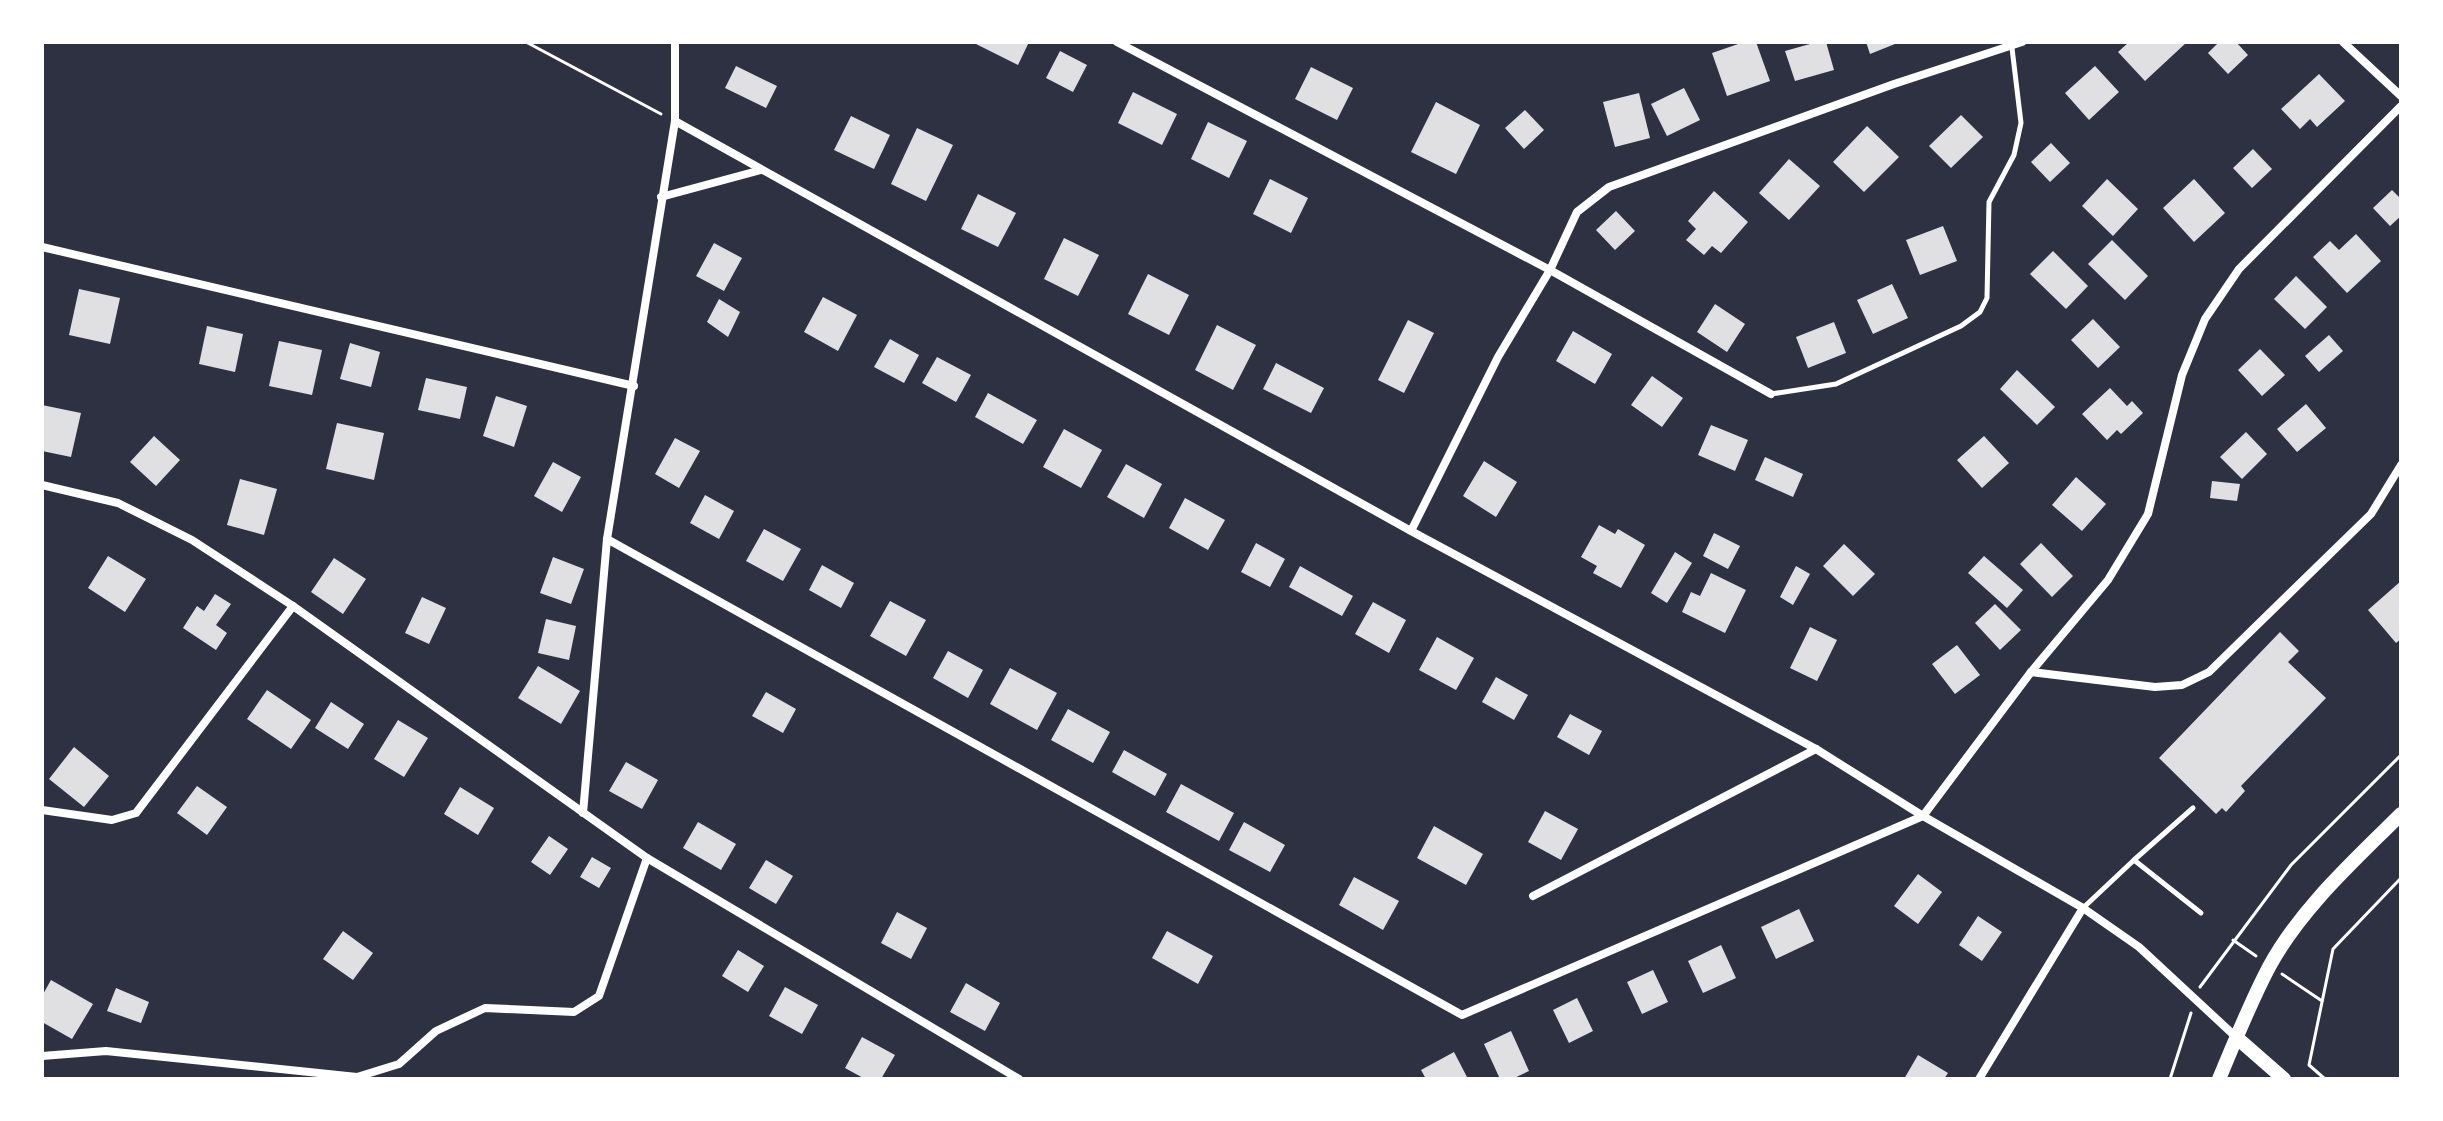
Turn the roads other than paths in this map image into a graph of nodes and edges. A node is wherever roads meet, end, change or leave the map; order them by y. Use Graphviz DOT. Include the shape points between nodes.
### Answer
graph roads {
  1 [pos="675,42"];
  2 [pos="1117,42"];
  3 [pos="2022,42"];
  4 [pos="2343,42"];
  5 [pos="2012,48"];
  6 [pos="2401,96"];
  7 [pos="2401,106"];
  8 [pos="675,121"];
  9 [pos="761,170"];
  10 [pos="661,197"];
  11 [pos="42,247"];
  12 [pos="1550,270"];
  13 [pos="634,386"];
  14 [pos="1771,394"];
  15 [pos="2401,465"];
  16 [pos="42,485"];
  17 [pos="1411,531"];
  18 [pos="607,539"];
  19 [pos="293,606"];
  20 [pos="2031,672"];
  21 [pos="1816,749"];
  22 [pos="2193,808"];
  23 [pos="42,810"];
  24 [pos="583,813"];
  25 [pos="2401,814"];
  26 [pos="1923,816"];
  27 [pos="647,858"];
  28 [pos="2134,860"];
  29 [pos="1533,896"];
  30 [pos="2083,908"];
  31 [pos="2201,913"];
  32 [pos="2236,1037"];
  33 [pos="42,1056"];
  34 [pos="1019,1079"];
  35 [pos="1979,1079"];
  36 [pos="2219,1079"];
  37 [pos="2284,1079"];
  1 -- 8 [label="street"];
  2 -- 12 [label="street"];
  3 -- 5 [label="street"];
  4 -- 6 [label="street"];
  5 -- 12 [label="street" via="1894,84 1609,187 1577,212"];
  5 -- 14 [label="lane" via="2021,123 2014,155 1989,202 1987,298 1980,312 1961,326 1836,384"];
  7 -- 20 [label="street" via="2239,269 2205,319 2182,375 2148,514 2108,580"];
  8 -- 9 [label="street"];
  8 -- 10 [label="street"];
  9 -- 10 [label="street"];
  9 -- 17 [label="street"];
  10 -- 13 [label="street"];
  11 -- 13 [label="street"];
  12 -- 14 [label="street"];
  12 -- 17 [label="street" via="1498,357"];
  13 -- 18 [label="street"];
  15 -- 20 [label="street" via="2371,514 2209,672 2182,685 2155,687"];
  16 -- 19 [label="street" via="118,503 192,540"];
  17 -- 21 [label="street"];
  18 -- 24 [label="street"];
  18 -- 26 [label="street" via="1462,1015"];
  19 -- 23 [label="street" via="136,813 112,820"];
  19 -- 24 [label="street"];
  20 -- 26 [label="street"];
  21 -- 26 [label="street"];
  21 -- 29 [label="street"];
  22 -- 28 [label="lane"];
  24 -- 27 [label="street"];
  25 -- 32 [label="main road" via="2293,932 2270,965"];
  26 -- 30 [label="street"];
  27 -- 33 [label="street" via="599,996 574,1012 485,1008 436,1031 399,1064 357,1077 106,1051"];
  27 -- 34 [label="street"];
  28 -- 30 [label="lane"];
  28 -- 31 [label="lane"];
  30 -- 32 [label="street" via="2139,947"];
  30 -- 35 [label="street"];
  32 -- 36 [label="main road"];
  32 -- 37 [label="main road"];
}
